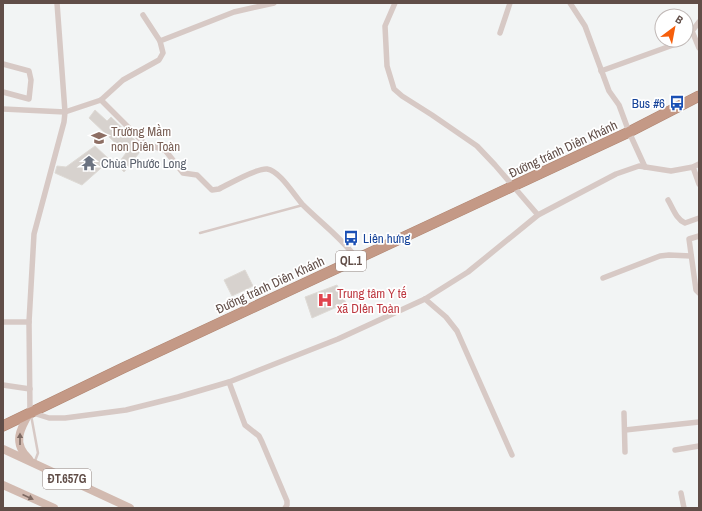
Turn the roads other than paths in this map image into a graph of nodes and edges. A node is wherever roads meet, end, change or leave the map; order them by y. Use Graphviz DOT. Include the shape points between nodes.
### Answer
graph roads {
  1 [pos="57,3"];
  2 [pos="274,3"];
  3 [pos="395,3"];
  4 [pos="510,3"];
  5 [pos="570,3"];
  6 [pos="143,15"];
  7 [pos="500,33"];
  8 [pos="694,36"];
  9 [pos="160,41"];
  10 [pos="664,48"];
  11 [pos="699,48"];
  12 [pos="3,64"];
  13 [pos="601,71"];
  14 [pos="3,92"];
  15 [pos="699,96"];
  16 [pos="101,100"];
  17 [pos="3,109"];
  18 [pos="65,112"];
  19 [pos="629,132"];
  20 [pos="699,164"];
  21 [pos="645,166"];
  22 [pos="693,167"];
  23 [pos="699,184"];
  24 [pos="514,186"];
  25 [pos="668,200"];
  26 [pos="303,205"];
  27 [pos="538,216"];
  28 [pos="699,218"];
  29 [pos="200,233"];
  30 [pos="699,236"];
  31 [pos="691,256"];
  32 [pos="357,258"];
  33 [pos="603,278"];
  34 [pos="699,293"];
  35 [pos="425,299"];
  36 [pos="3,322"];
  37 [pos="29,322"];
  38 [pos="229,382"];
  39 [pos="3,385"];
  40 [pos="30,389"];
  41 [pos="30,412"];
  42 [pos="624,413"];
  43 [pos="16,420"];
  44 [pos="699,422"];
  45 [pos="3,423"];
  46 [pos="3,426"];
  47 [pos="625,430"];
  48 [pos="699,446"];
  49 [pos="3,449"];
  50 [pos="675,450"];
  51 [pos="625,452"];
  52 [pos="512,455"];
  53 [pos="34,464"];
  54 [pos="3,485"];
  55 [pos="681,493"];
  56 [pos="54,508"];
  57 [pos="130,508"];
  58 [pos="285,508"];
  59 [pos="684,508"];
  1 -- 18 [label="street"];
  2 -- 9 [label="street" via="234,12"];
  3 -- 24 [label="street" via="385,26 387,66 394,89 477,146"];
  4 -- 7 [label="street"];
  5 -- 13 [label="street" via="585,26"];
  6 -- 9 [label="street"];
  8 -- 11 [label="street"];
  9 -- 16 [label="street" via="163,53 160,60 123,80"];
  10 -- 13 [label="street"];
  12 -- 14 [label="street" via="29,71 31,80 29,99"];
  13 -- 19 [label="street" via="609,91 619,105"];
  15 -- 19 [label="highway, Đường tránh Diên Khánh / QL.1"];
  16 -- 18 [label="street"];
  16 -- 26 [label="street" via="145,144 165,150 183,173 197,175 212,190 258,170 269,169 279,176"];
  17 -- 18 [label="street"];
  18 -- 37 [label="street" via="34,234"];
  19 -- 21 [label="street"];
  19 -- 24 [label="highway, Đường tránh Diên Khánh / QL.1"];
  20 -- 22 [label="street"];
  21 -- 22 [label="street" via="671,171"];
  21 -- 27 [label="street" via="621,172"];
  22 -- 23 [label="street"];
  24 -- 27 [label="street"];
  24 -- 32 [label="highway, Đường tránh Diên Khánh / QL.1"];
  25 -- 28 [label="street" via="681,222"];
  26 -- 29 [label="lane"];
  26 -- 32 [label="street" via="349,247"];
  27 -- 35 [label="street" via="468,272"];
  30 -- 31 [label="street" via="689,239"];
  31 -- 33 [label="street" via="660,256"];
  31 -- 34 [label="street" via="696,290"];
  32 -- 41 [label="highway, Đường tránh Diên Khánh / QL.1"];
  35 -- 38 [label="street" via="338,339"];
  35 -- 52 [label="street" via="446,317 457,331"];
  36 -- 37 [label="street"];
  37 -- 40 [label="street"];
  38 -- 41 [label="street" via="126,410 65,418 49,418"];
  38 -- 58 [label="street" via="245,425 259,436 262,442 287,501"];
  39 -- 40 [label="street"];
  40 -- 41 [label="street"];
  41 -- 43 [label="highway, Đường tránh Diên Khánh / QL.1"];
  41 -- 53 [label="lane" via="38,453"];
  53 -- 41 [label="main road, one-way" via="23,453 19,443 21,429"];
  42 -- 47 [label="street"];
  43 -- 45 [label="main road"];
  43 -- 46 [label="highway, Đường tránh Diên Khánh / QL.1"];
  44 -- 47 [label="street"];
  47 -- 51 [label="street"];
  48 -- 50 [label="street"];
  49 -- 53 [label="main road, ĐT.657G"];
  53 -- 57 [label="main road, ĐT.657G"];
  54 -- 56 [label="main road, ĐT.657G, one-way"];
  55 -- 59 [label="street"];
}
